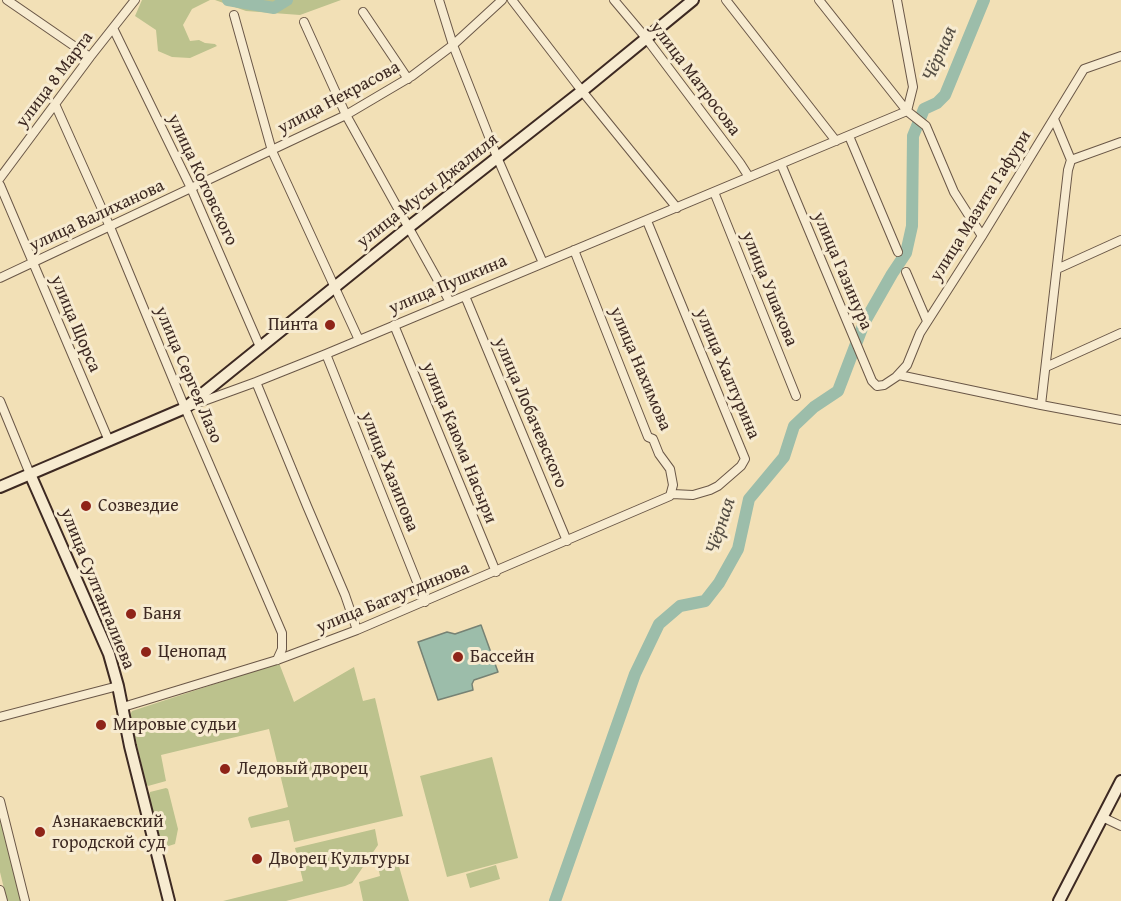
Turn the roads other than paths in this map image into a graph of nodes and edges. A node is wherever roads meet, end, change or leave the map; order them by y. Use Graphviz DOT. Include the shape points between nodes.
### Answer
graph roads {
  1 [pos="7,0"];
  2 [pos="135,0"];
  3 [pos="439,0"];
  4 [pos="502,0"];
  5 [pos="512,0"];
  6 [pos="614,0"];
  7 [pos="693,0"];
  8 [pos="726,0"];
  9 [pos="819,0"];
  10 [pos="897,0"];
  11 [pos="363,12"];
  12 [pos="234,15"];
  13 [pos="304,22"];
  14 [pos="113,28"];
  15 [pos="646,38"];
  16 [pos="453,45"];
  17 [pos="1121,56"];
  18 [pos="90,57"];
  19 [pos="408,79"];
  20 [pos="582,91"];
  21 [pos="55,104"];
  22 [pos="907,111"];
  23 [pos="346,115"];
  24 [pos="1054,119"];
  25 [pos="849,136"];
  26 [pos="836,141"];
  27 [pos="1121,142"];
  28 [pos="272,151"];
  29 [pos="497,157"];
  30 [pos="1071,160"];
  31 [pos="782,164"];
  32 [pos="749,177"];
  33 [pos="0,178"];
  34 [pos="0,185"];
  35 [pos="191,188"];
  36 [pos="714,192"];
  37 [pos="677,208"];
  38 [pos="646,221"];
  39 [pos="110,227"];
  40 [pos="409,227"];
  41 [pos="982,236"];
  42 [pos="1121,240"];
  43 [pos="574,250"];
  44 [pos="898,252"];
  45 [pos="33,262"];
  46 [pos="543,263"];
  47 [pos="1057,269"];
  48 [pos="906,272"];
  49 [pos="0,278"];
  50 [pos="334,287"];
  51 [pos="465,296"];
  52 [pos="450,302"];
  53 [pos="927,321"];
  54 [pos="394,325"];
  55 [pos="1121,333"];
  56 [pos="359,340"];
  57 [pos="260,347"];
  58 [pos="326,354"];
  59 [pos="1046,367"];
  60 [pos="899,375"];
  61 [pos="256,382"];
  62 [pos="796,396"];
  63 [pos="0,401"];
  64 [pos="1041,405"];
  65 [pos="185,408"];
  66 [pos="1120,420"];
  67 [pos="109,441"];
  68 [pos="30,474"];
  69 [pos="0,487"];
  70 [pos="669,496"];
  71 [pos="567,542"];
  72 [pos="496,572"];
  73 [pos="425,602"];
  74 [pos="357,630"];
  75 [pos="277,660"];
  76 [pos="118,686"];
  77 [pos="123,707"];
  78 [pos="0,717"];
  79 [pos="1121,781"];
  80 [pos="0,801"];
  81 [pos="1102,817"];
  82 [pos="1121,826"];
  83 [pos="0,890"];
  84 [pos="3,901"];
  85 [pos="25,901"];
  86 [pos="169,901"];
  87 [pos="1059,901"];
  1 -- 18 [label="street"];
  2 -- 14 [label="street, улица 8 Марта"];
  3 -- 16 [label="street"];
  4 -- 16 [label="street, улица Некрасова"];
  5 -- 20 [label="street"];
  6 -- 15 [label="street, улица Матросова"];
  7 -- 15 [label="main road, улица Мусы Джалиля"];
  8 -- 26 [label="street"];
  9 -- 22 [label="street"];
  10 -- 22 [label="street" via="913,87"];
  11 -- 19 [label="street"];
  12 -- 28 [label="street"];
  13 -- 23 [label="street"];
  14 -- 18 [label="street, улица 8 Марта"];
  14 -- 35 [label="street, улица Котовского"];
  15 -- 20 [label="main road, улица Мусы Джалиля"];
  15 -- 32 [label="street, улица Матросова"];
  16 -- 19 [label="street, улица Некрасова"];
  16 -- 29 [label="street"];
  17 -- 24 [label="street, улица Мазита Гафури" via="1084,69"];
  18 -- 21 [label="street, улица 8 Марта"];
  19 -- 23 [label="street, улица Некрасова"];
  20 -- 29 [label="main road, улица Мусы Джалиля"];
  20 -- 37 [label="street"];
  21 -- 33 [label="street, улица 8 Марта"];
  21 -- 39 [label="street, улица Сергея Лазо"];
  22 -- 25 [label="street, улица Пушкина"];
  22 -- 41 [label="street" via="926,126 954,192"];
  23 -- 28 [label="street, улица Некрасова"];
  23 -- 40 [label="street"];
  24 -- 30 [label="street"];
  24 -- 41 [label="street, улица Мазита Гафури"];
  25 -- 26 [label="street, улица Пушкина"];
  25 -- 44 [label="street"];
  26 -- 31 [label="street, улица Пушкина"];
  27 -- 30 [label="street"];
  28 -- 35 [label="street, улица Валиханова"];
  28 -- 50 [label="street"];
  29 -- 40 [label="main road, улица Мусы Джалиля"];
  29 -- 46 [label="street"];
  30 -- 47 [label="street"];
  31 -- 32 [label="street, улица Пушкина"];
  31 -- 60 [label="street, улица Газинура" via="873,383 880,386"];
  32 -- 36 [label="street, улица Пушкина"];
  34 -- 45 [label="street, улица Щорса"];
  35 -- 39 [label="street, улица Валиханова"];
  35 -- 57 [label="street, улица Котовского"];
  36 -- 37 [label="street, улица Пушкина"];
  36 -- 62 [label="street, улица Ушакова"];
  37 -- 38 [label="street, улица Пушкина"];
  38 -- 43 [label="street, улица Пушкина"];
  38 -- 70 [label="street, улица Халтурина" via="745,459 714,488 693,495"];
  39 -- 45 [label="street, улица Валиханова"];
  39 -- 65 [label="street, улица Сергея Лазо"];
  40 -- 50 [label="main road, улица Мусы Джалиля"];
  40 -- 52 [label="street"];
  41 -- 53 [label="street, улица Мазита Гафури"];
  42 -- 47 [label="street"];
  43 -- 46 [label="street, улица Пушкина"];
  43 -- 70 [label="street, улица Нахимова" via="648,436 670,469 673,485"];
  45 -- 49 [label="street, улица Валиханова"];
  45 -- 67 [label="street, улица Щорса"];
  46 -- 51 [label="street, улица Пушкина"];
  47 -- 59 [label="street"];
  48 -- 53 [label="street"];
  50 -- 56 [label="street"];
  50 -- 57 [label="main road, улица Мусы Джалиля"];
  51 -- 52 [label="street, улица Пушкина"];
  51 -- 71 [label="street, улица Лобачевского"];
  52 -- 54 [label="street, улица Пушкина"];
  53 -- 60 [label="street, улица Мазита Гафури"];
  54 -- 56 [label="street, улица Пушкина"];
  54 -- 72 [label="street, улица Каюма Насыри"];
  55 -- 59 [label="street"];
  56 -- 58 [label="street, улица Пушкина"];
  57 -- 65 [label="main road, улица Мусы Джалиля"];
  58 -- 61 [label="street, улица Пушкина"];
  58 -- 73 [label="street, улица Хазипова"];
  59 -- 64 [label="street"];
  60 -- 64 [label="street"];
  61 -- 65 [label="street, улица Пушкина"];
  61 -- 74 [label="street"];
  63 -- 68 [label="street, улица Султангалиева"];
  64 -- 66 [label="street"];
  65 -- 67 [label="main road, улица Пушкина"];
  65 -- 75 [label="street, улица Сергея Лазо" via="282,633"];
  67 -- 68 [label="main road, улица Пушкина"];
  68 -- 69 [label="main road, улица Пушкина"];
  68 -- 76 [label="main road, улица Султангалиева" via="109,654"];
  70 -- 71 [label="street, улица Багаутдинова"];
  71 -- 72 [label="street, улица Багаутдинова"];
  72 -- 73 [label="street, улица Багаутдинова"];
  73 -- 74 [label="street, улица Багаутдинова"];
  74 -- 75 [label="street, улица Багаутдинова"];
  75 -- 77 [label="street, улица Багаутдинова"];
  76 -- 77 [label="main road, улица Султангалиева"];
  76 -- 78 [label="street"];
  77 -- 86 [label="main road, улица Султангалиева"];
  79 -- 81 [label="main road"];
  80 -- 85 [label="street"];
  81 -- 82 [label="street"];
  81 -- 87 [label="main road"];
  83 -- 84 [label="street"];
}
